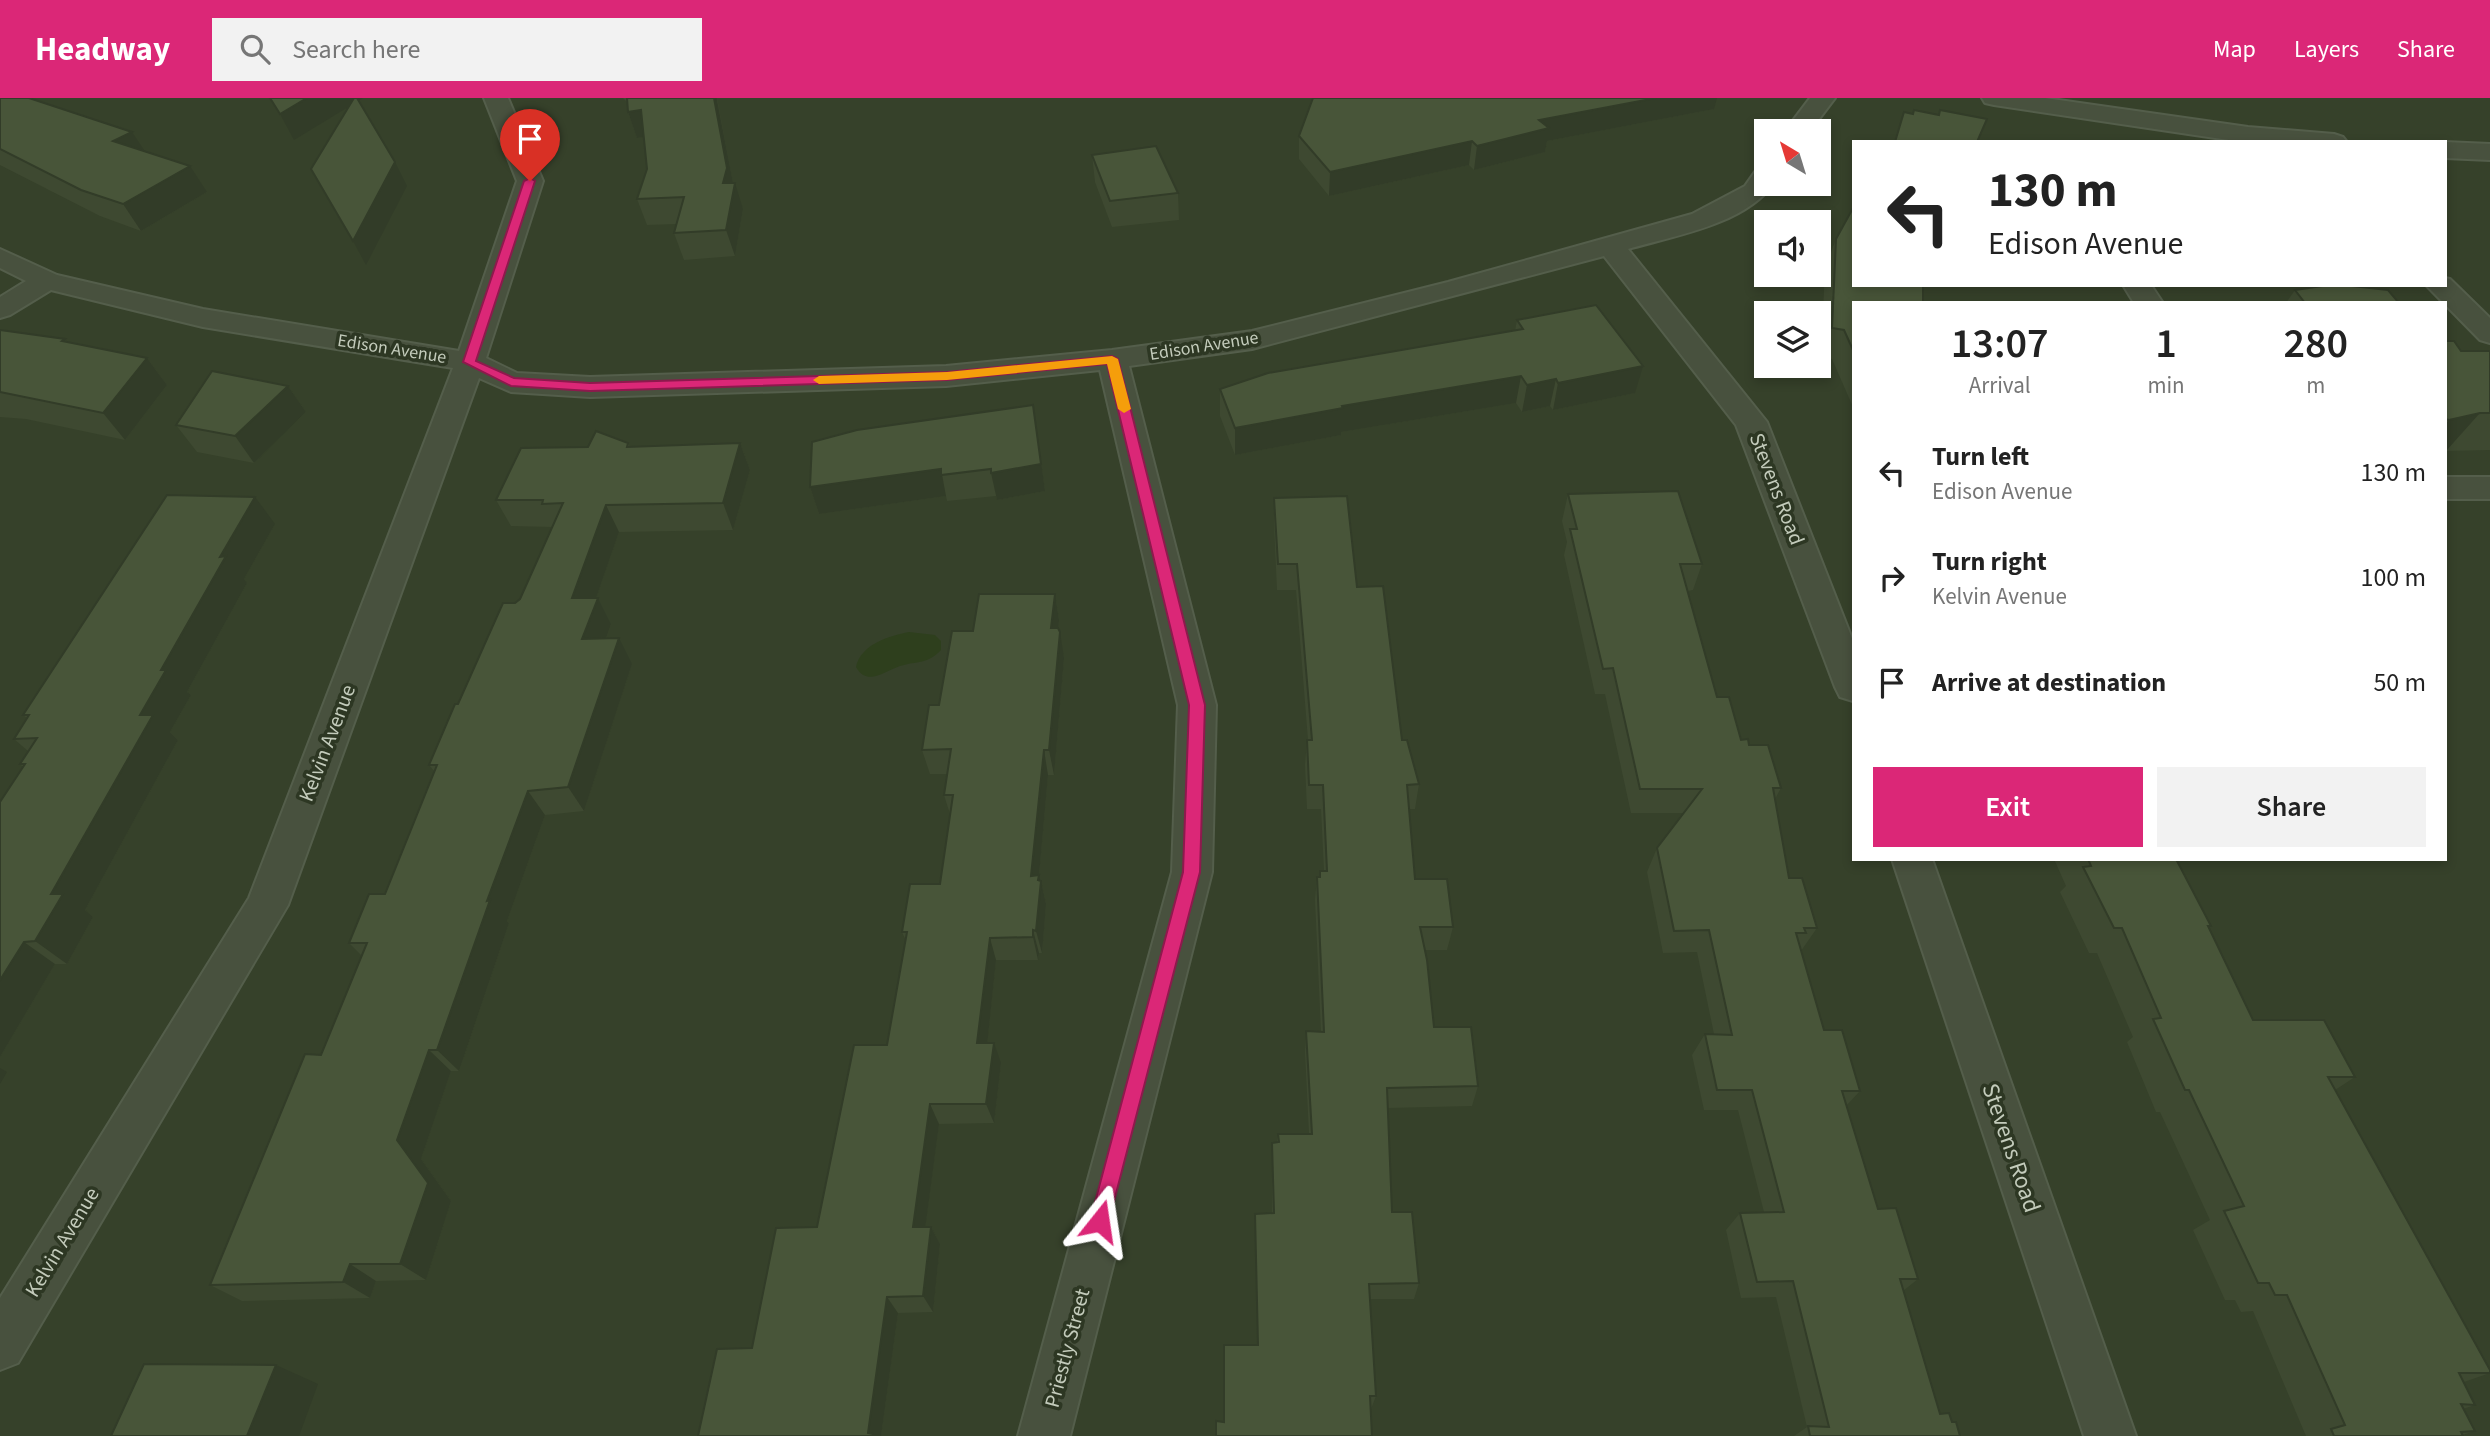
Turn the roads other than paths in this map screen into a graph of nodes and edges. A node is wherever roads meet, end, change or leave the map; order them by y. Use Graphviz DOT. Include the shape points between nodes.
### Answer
graph roads {
  1 [pos="496,98"];
  2 [pos="1823,98"];
  3 [pos="1994,98"];
  4 [pos="1806,119"];
  5 [pos="2309,140"];
  6 [pos="2447,150"];
  7 [pos="2490,152"];
  8 [pos="1754,192"];
  9 [pos="1611,246"];
  10 [pos="0,257"];
  11 [pos="47,281"];
  12 [pos="2442,287"];
  13 [pos="0,309"];
  14 [pos="2490,334"];
  15 [pos="1112,359"];
  16 [pos="470,362"];
  17 [pos="2447,488"];
  18 [pos="2490,488"];
  19 [pos="1852,684"];
  20 [pos="1913,861"];
  21 [pos="0,1345"];
  22 [pos="1044,1436"];
  23 [pos="2109,1436"];
  1 -- 16 [label="street, Kelvin Avenue" via="530,181"];
  2 -- 4 [label="street"];
  3 -- 5 [label="street"];
  6 -- 7 [label="street"];
  8 -- 9 [label="street, Edison Avenue" via="1702,220"];
  9 -- 15 [label="street, Edison Avenue" via="1252,340"];
  9 -- 19 [label="street, Stevens Road" via="1751,422"];
  10 -- 11 [label="street, Edison Avenue"];
  11 -- 13 [label="street"];
  11 -- 16 [label="street, Edison Avenue" via="203,318"];
  12 -- 14 [label="street"];
  15 -- 16 [label="street, Edison Avenue" via="947,376 590,387 511,382"];
  15 -- 22 [label="street, Priestly Street" via="1197,705 1192,872"];
  16 -- 21 [label="street, Kelvin Avenue" via="267,905"];
  17 -- 18 [label="street"];
  20 -- 23 [label="street, Stevens Road"];
}
